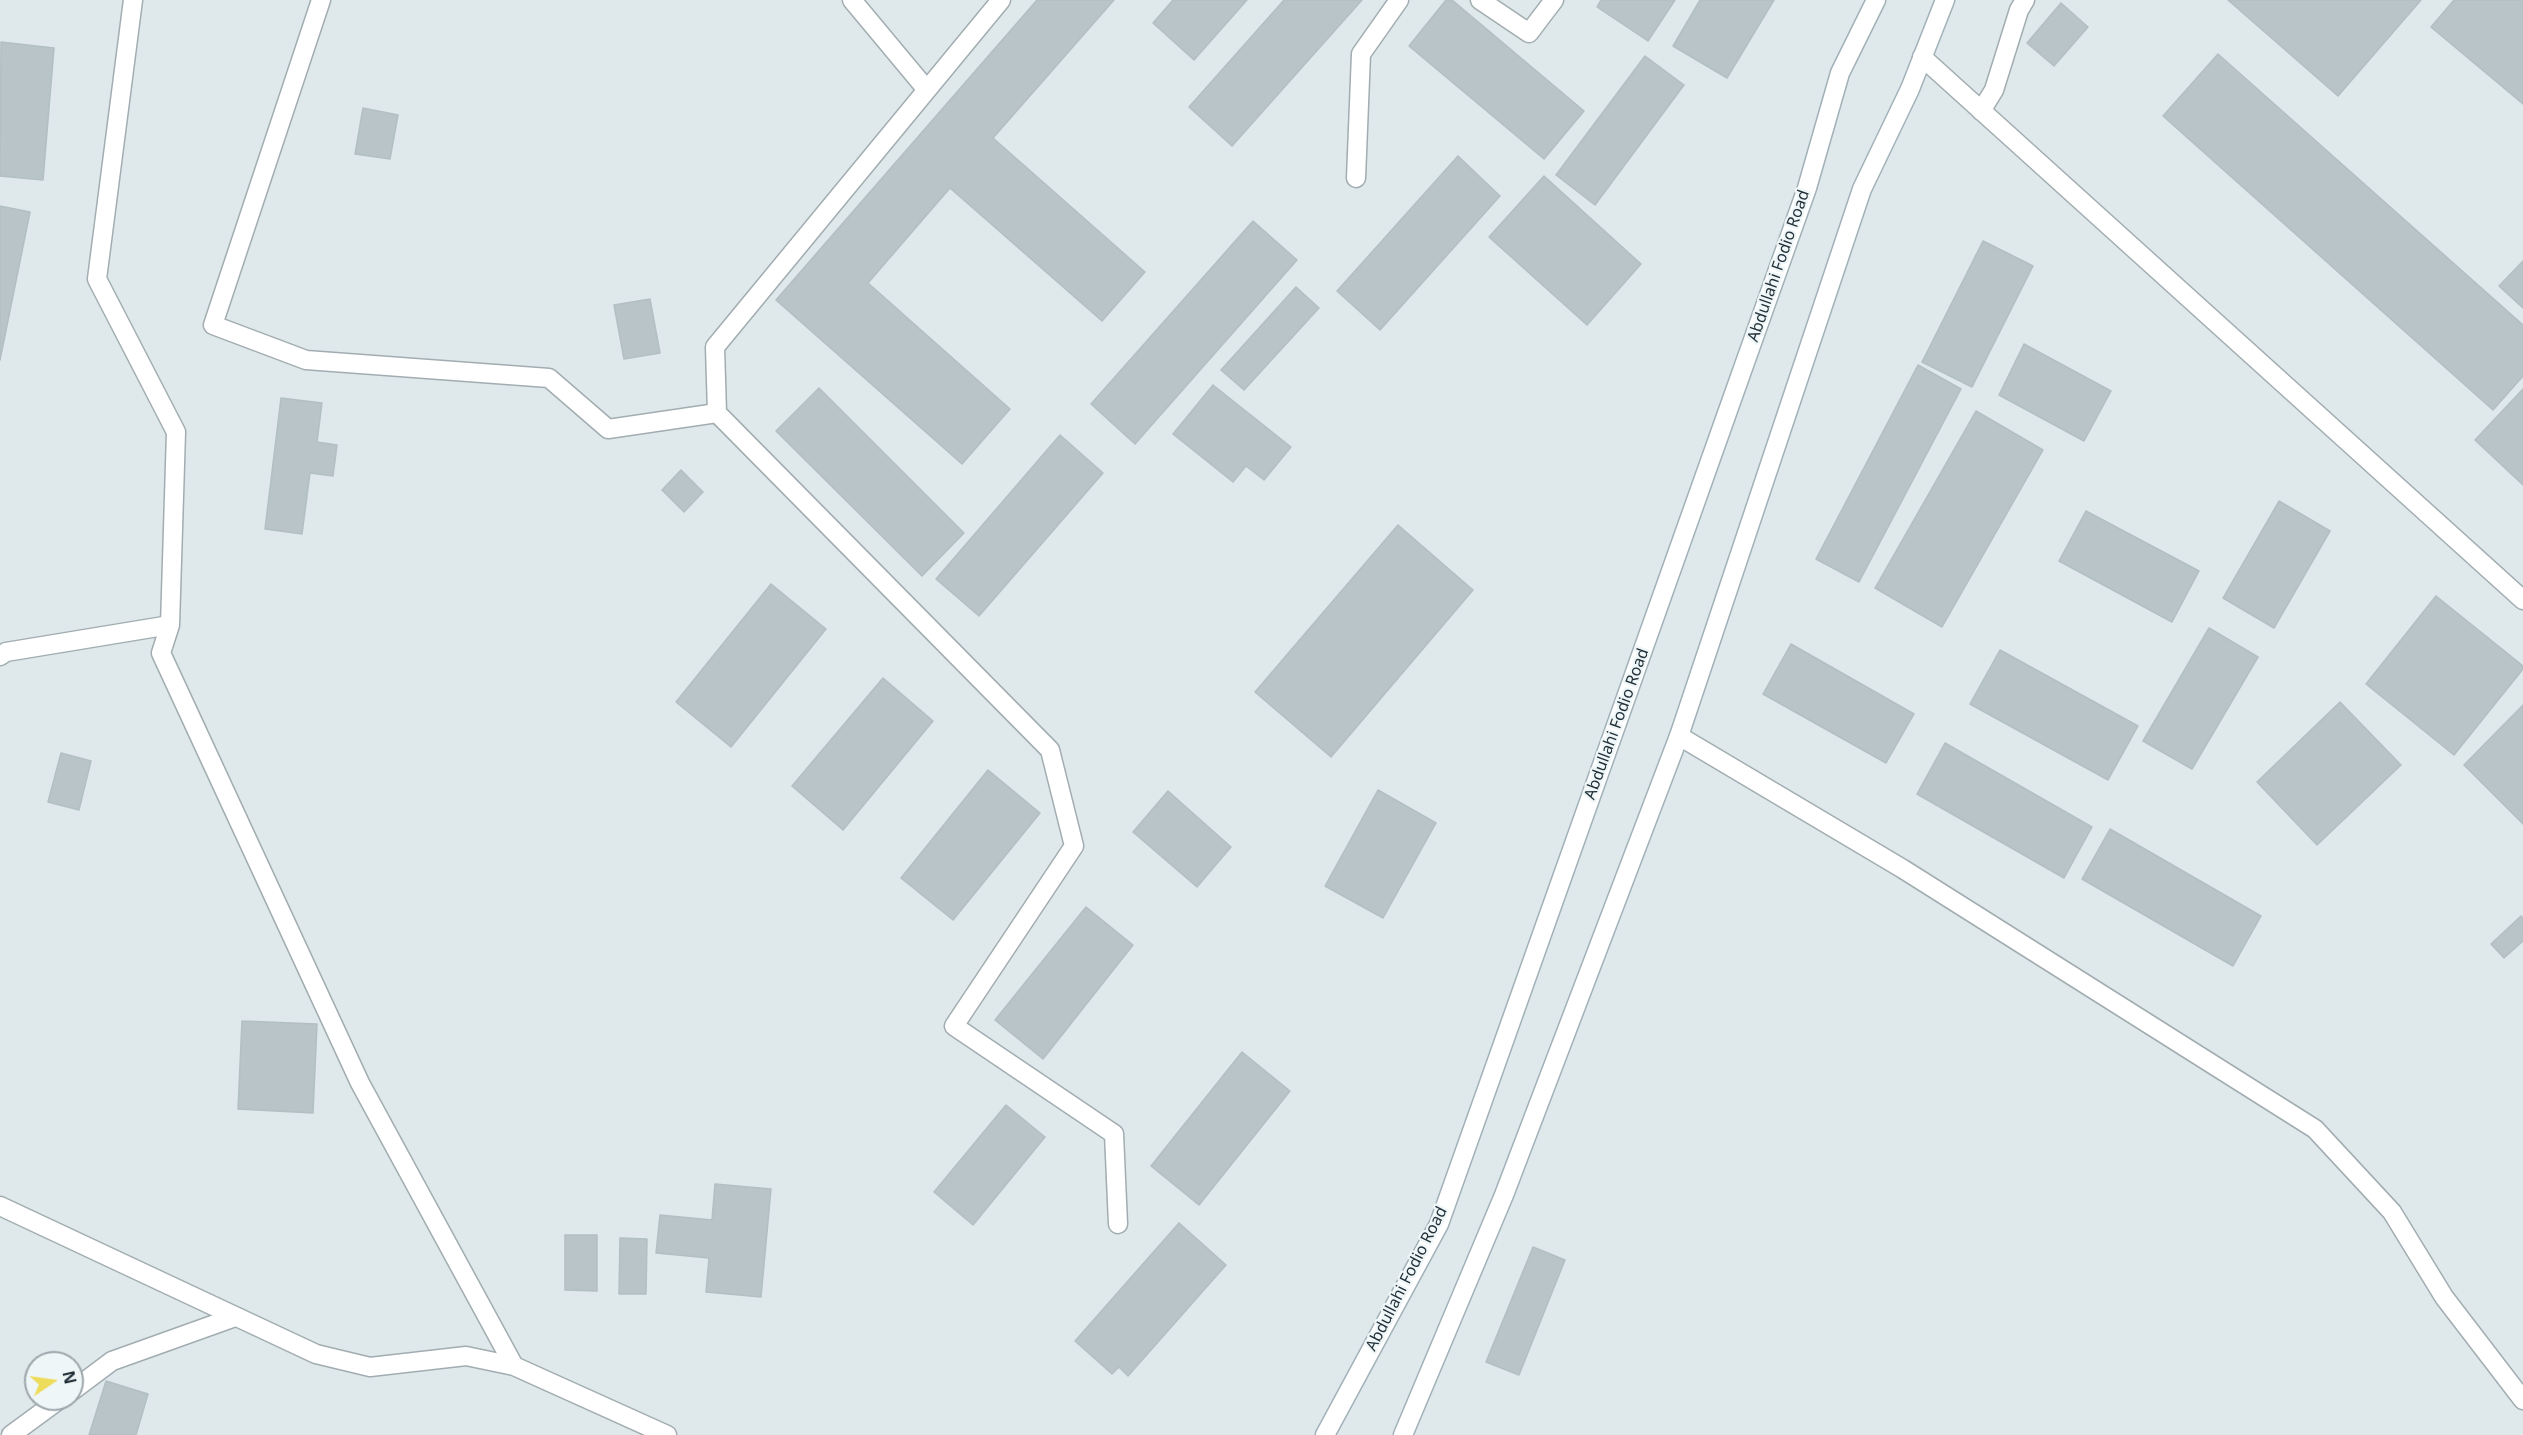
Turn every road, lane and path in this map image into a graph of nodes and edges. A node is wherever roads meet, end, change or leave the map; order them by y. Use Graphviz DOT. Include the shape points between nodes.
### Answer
graph roads {
  1 [pos="133,0"];
  2 [pos="321,0"];
  3 [pos="852,0"];
  4 [pos="1001,0"];
  5 [pos="1399,0"];
  6 [pos="1480,0"];
  7 [pos="1554,0"];
  8 [pos="1876,0"];
  9 [pos="1945,0"];
  10 [pos="2025,0"];
  11 [pos="1922,57"];
  12 [pos="927,90"];
  13 [pos="1981,111"];
  14 [pos="1356,178"];
  15 [pos="717,413"];
  16 [pos="2523,600"];
  17 [pos="170,626"];
  18 [pos="0,656"];
  19 [pos="1679,735"];
  20 [pos="0,1206"];
  21 [pos="1118,1224"];
  22 [pos="235,1317"];
  23 [pos="514,1366"];
  24 [pos="84,1381"];
  25 [pos="2523,1400"];
  26 [pos="44,1411"];
  27 [pos="11,1435"];
  28 [pos="667,1435"];
  29 [pos="1325,1435"];
  30 [pos="1403,1435"];
  1 -- 17 [label="street" via="97,279 176,432"];
  2 -- 15 [label="street" via="213,325 306,360 549,378 608,429"];
  3 -- 12 [label="street"];
  4 -- 12 [label="street"];
  5 -- 14 [label="street" via="1361,54"];
  6 -- 7 [label="street" via="1529,33"];
  8 -- 29 [label="street, Abdullahi Fodio Road" via="1840,73 1803,200 1439,1224"];
  9 -- 11 [label="street"];
  10 -- 13 [label="street" via="1994,90"];
  11 -- 13 [label="street"];
  11 -- 19 [label="street" via="1862,189"];
  12 -- 15 [label="street" via="715,347"];
  13 -- 16 [label="street"];
  15 -- 21 [label="street" via="1050,750 1074,846 954,1026 1114,1134"];
  17 -- 18 [label="street"];
  17 -- 23 [label="street" via="161,653 345,1051"];
  19 -- 25 [label="street" via="1903,869 2315,1130 2392,1212 2444,1297"];
  19 -- 30 [label="street" via="1504,1195"];
  20 -- 22 [label="street"];
  22 -- 23 [label="street" via="316,1354 370,1367 466,1356"];
  22 -- 24 [label="street" via="112,1361"];
  23 -- 28 [label="street"];
  26 -- 27 [label="street"];
}
